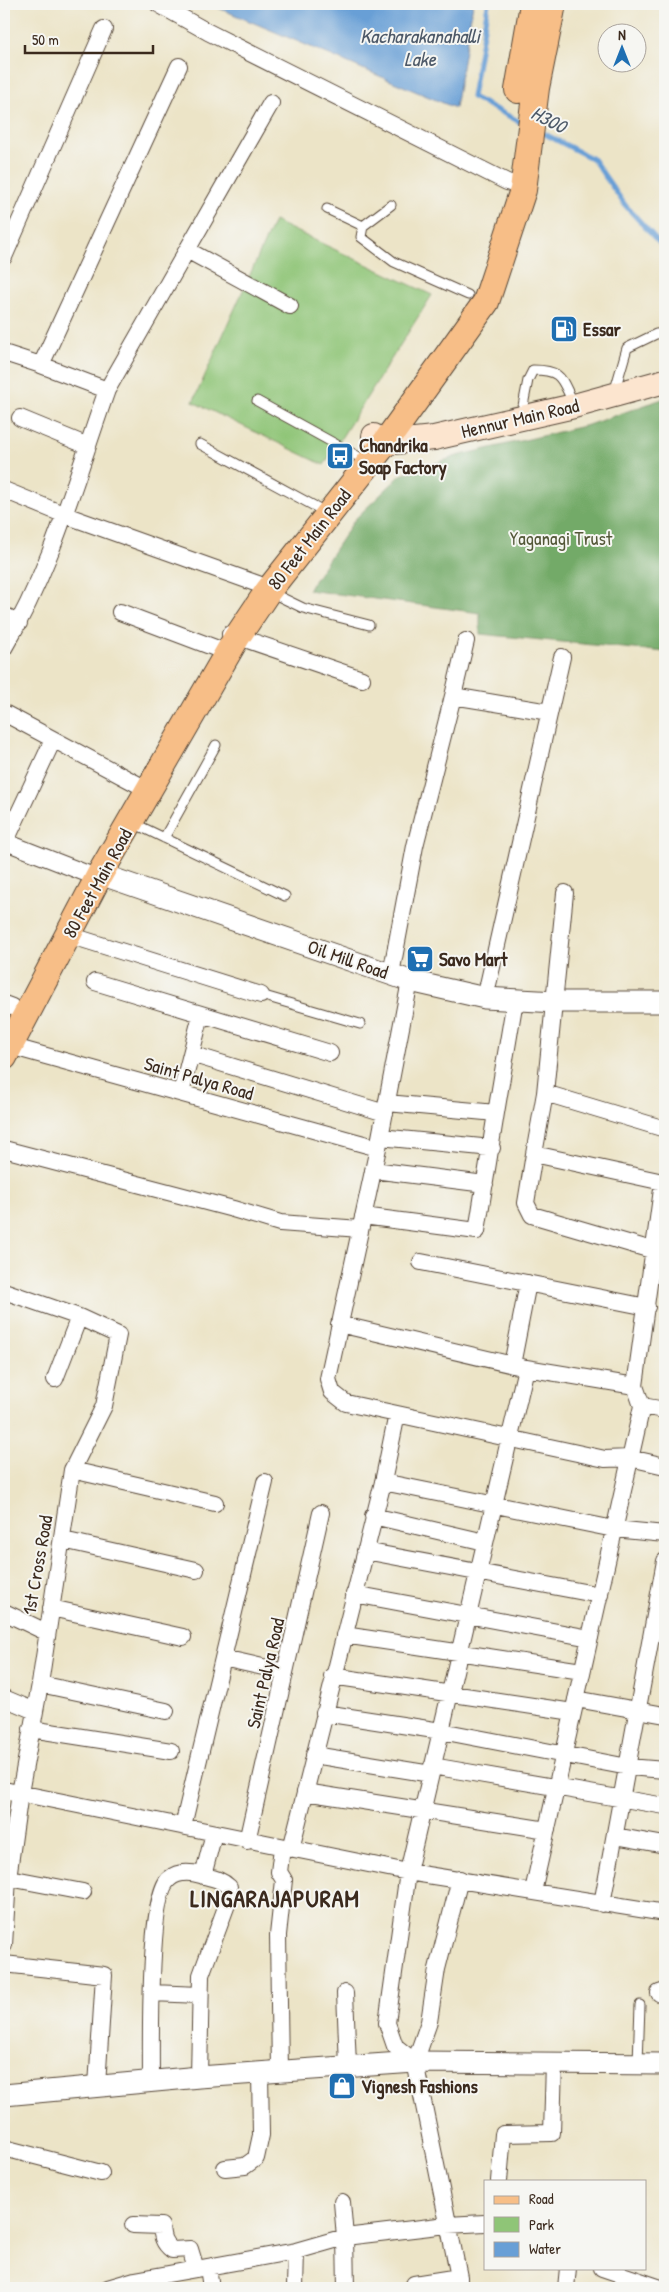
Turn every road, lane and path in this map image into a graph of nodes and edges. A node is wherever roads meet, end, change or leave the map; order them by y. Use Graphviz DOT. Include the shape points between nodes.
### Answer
graph roads {
  1 [pos="158,4"];
  2 [pos="533,4"];
  3 [pos="553,4"];
  4 [pos="104,29"];
  5 [pos="180,66"];
  6 [pos="527,88"];
  7 [pos="271,103"];
  8 [pos="515,185"];
  9 [pos="391,205"];
  10 [pos="327,208"];
  11 [pos="364,226"];
  12 [pos="187,250"];
  13 [pos="4,257"];
  14 [pos="468,295"];
  15 [pos="290,306"];
  16 [pos="665,334"];
  17 [pos="4,353"];
  18 [pos="41,364"];
  19 [pos="665,381"];
  20 [pos="107,390"];
  21 [pos="614,395"];
  22 [pos="257,401"];
  23 [pos="574,406"];
  24 [pos="20,418"];
  25 [pos="521,418"];
  26 [pos="200,444"];
  27 [pos="373,445"];
  28 [pos="88,446"];
  29 [pos="4,490"];
  30 [pos="318,508"];
  31 [pos="65,515"];
  32 [pos="263,587"];
  33 [pos="120,612"];
  34 [pos="4,615"];
  35 [pos="19,623"];
  36 [pos="369,625"];
  37 [pos="228,640"];
  38 [pos="466,641"];
  39 [pos="4,648"];
  40 [pos="562,657"];
  41 [pos="362,679"];
  42 [pos="453,696"];
  43 [pos="549,712"];
  44 [pos="4,713"];
  45 [pos="53,740"];
  46 [pos="216,746"];
  47 [pos="137,784"];
  48 [pos="131,822"];
  49 [pos="164,838"];
  50 [pos="5,844"];
  51 [pos="94,874"];
  52 [pos="565,893"];
  53 [pos="285,896"];
  54 [pos="69,934"];
  55 [pos="401,977"];
  56 [pos="95,982"];
  57 [pos="665,993"];
  58 [pos="261,995"];
  59 [pos="485,998"];
  60 [pos="515,1000"];
  61 [pos="556,1002"];
  62 [pos="665,1002"];
  63 [pos="201,1015"];
  64 [pos="360,1024"];
  65 [pos="7,1027"];
  66 [pos="330,1053"];
  67 [pos="191,1054"];
  68 [pos="181,1093"];
  69 [pos="545,1093"];
  70 [pos="386,1108"];
  71 [pos="496,1113"];
  72 [pos="665,1129"];
  73 [pos="379,1143"];
  74 [pos="492,1148"];
  75 [pos="4,1149"];
  76 [pos="534,1154"];
  77 [pos="373,1170"];
  78 [pos="664,1182"];
  79 [pos="485,1184"];
  80 [pos="362,1223"];
  81 [pos="655,1251"];
  82 [pos="421,1262"];
  83 [pos="528,1283"];
  84 [pos="4,1290"];
  85 [pos="647,1307"];
  86 [pos="79,1317"];
  87 [pos="339,1324"];
  88 [pos="519,1367"];
  89 [pos="55,1378"];
  90 [pos="635,1386"];
  91 [pos="642,1406"];
  92 [pos="665,1410"];
  93 [pos="397,1414"];
  94 [pos="509,1437"];
  95 [pos="630,1458"];
  96 [pos="665,1466"];
  97 [pos="72,1470"];
  98 [pos="265,1482"];
  99 [pos="383,1482"];
  100 [pos="215,1503"];
  101 [pos="493,1504"];
  102 [pos="321,1513"];
  103 [pos="373,1516"];
  104 [pos="614,1529"];
  105 [pos="665,1534"];
  106 [pos="62,1540"];
  107 [pos="485,1542"];
  108 [pos="365,1551"];
  109 [pos="665,1561"];
  110 [pos="196,1570"];
  111 [pos="477,1572"];
  112 [pos="354,1594"];
  113 [pos="600,1595"];
  114 [pos="51,1608"];
  115 [pos="4,1612"];
  116 [pos="467,1616"];
  117 [pos="46,1632"];
  118 [pos="344,1635"];
  119 [pos="183,1637"];
  120 [pos="590,1638"];
  121 [pos="458,1652"];
  122 [pos="223,1658"];
  123 [pos="582,1671"];
  124 [pos="285,1672"];
  125 [pos="332,1676"];
  126 [pos="40,1684"];
  127 [pos="448,1693"];
  128 [pos="4,1698"];
  129 [pos="575,1706"];
  130 [pos="640,1709"];
  131 [pos="34,1711"];
  132 [pos="166,1712"];
  133 [pos="324,1713"];
  134 [pos="665,1715"];
  135 [pos="31,1729"];
  136 [pos="441,1731"];
  137 [pos="171,1751"];
  138 [pos="564,1753"];
  139 [pos="314,1755"];
  140 [pos="628,1766"];
  141 [pos="432,1770"];
  142 [pos="665,1770"];
  143 [pos="556,1788"];
  144 [pos="12,1792"];
  145 [pos="305,1792"];
  146 [pos="622,1799"];
  147 [pos="665,1806"];
  148 [pos="422,1812"];
  149 [pos="183,1826"];
  150 [pos="547,1830"];
  151 [pos="214,1833"];
  152 [pos="615,1836"];
  153 [pos="247,1841"];
  154 [pos="665,1845"];
  155 [pos="286,1848"];
  156 [pos="408,1872"];
  157 [pos="203,1876"];
  158 [pos="6,1878"];
  159 [pos="460,1879"];
  160 [pos="533,1891"];
  161 [pos="83,1892"];
  162 [pos="602,1904"];
  163 [pos="665,1913"];
  164 [pos="4,1945"];
  165 [pos="4,1964"];
  166 [pos="152,1993"];
  167 [pos="345,1993"];
  168 [pos="200,1995"];
  169 [pos="640,2005"];
  170 [pos="415,2062"];
  171 [pos="554,2063"];
  172 [pos="638,2064"];
  173 [pos="665,2064"];
  174 [pos="348,2066"];
  175 [pos="270,2072"];
  176 [pos="199,2077"];
  177 [pos="151,2082"];
  178 [pos="97,2086"];
  179 [pos="4,2095"];
  180 [pos="4,2148"];
  181 [pos="225,2168"];
  182 [pos="101,2173"];
  183 [pos="499,2180"];
  184 [pos="342,2202"];
  185 [pos="484,2223"];
  186 [pos="133,2225"];
  187 [pos="447,2225"];
  188 [pos="345,2237"];
  189 [pos="296,2251"];
  190 [pos="202,2268"];
  191 [pos="568,2270"];
  192 [pos="620,2271"];
  193 [pos="459,2282"];
  194 [pos="150,2283"];
  195 [pos="654,2287"];
  196 [pos="108,2288"];
  197 [pos="211,2288"];
  198 [pos="295,2288"];
  199 [pos="346,2288"];
  200 [pos="414,2288"];
  201 [pos="566,2288"];
  1 -- 8 [label="street"];
  2 -- 6 [label="main road, 80 Feet Main Road"];
  3 -- 6 [label="main road, 80 Feet Main Road"];
  4 -- 13 [label="street"];
  5 -- 18 [label="street"];
  6 -- 8 [label="main road, 80 Feet Main Road"];
  7 -- 12 [label="street"];
  8 -- 14 [label="main road, 80 Feet Main Road"];
  8 -- 27 [label="main road, 80 Feet Main Road" via="486,302"];
  9 -- 11 [label="lane"];
  10 -- 11 [label="lane"];
  11 -- 14 [label="lane" via="361,237 394,262"];
  12 -- 15 [label="street"];
  12 -- 20 [label="street"];
  14 -- 27 [label="main road, 80 Feet Main Road" via="460,315"];
  16 -- 21 [label="lane" via="656,334 627,348"];
  17 -- 18 [label="street"];
  18 -- 20 [label="street"];
  19 -- 21 [label="main road, Hennur Main Road"];
  20 -- 28 [label="street"];
  21 -- 23 [label="main road, Hennur Main Road"];
  22 -- 27 [label="lane"];
  23 -- 25 [label="main road, Hennur Main Road"];
  23 -- 25 [label="lane" via="557,374 551,370 533,370"];
  24 -- 28 [label="street"];
  25 -- 27 [label="main road, Hennur Main Road" via="434,438"];
  26 -- 30 [label="lane"];
  27 -- 30 [label="main road, 80 Feet Main Road"];
  27 -- 32 [label="main road, 80 Feet Main Road"];
  28 -- 31 [label="street"];
  29 -- 31 [label="street"];
  30 -- 32 [label="main road, 80 Feet Main Road"];
  31 -- 32 [label="street"];
  31 -- 35 [label="street"];
  32 -- 36 [label="lane" via="303,608"];
  32 -- 37 [label="main road, 80 Feet Main Road"];
  33 -- 37 [label="street"];
  34 -- 35 [label="street"];
  35 -- 39 [label="street"];
  37 -- 41 [label="street"];
  37 -- 47 [label="main road, 80 Feet Main Road"];
  37 -- 48 [label="main road, 80 Feet Main Road"];
  38 -- 42 [label="street"];
  40 -- 43 [label="street"];
  42 -- 43 [label="street"];
  42 -- 55 [label="street" via="415,846"];
  43 -- 59 [label="street"];
  44 -- 45 [label="street"];
  45 -- 47 [label="street"];
  45 -- 50 [label="street"];
  46 -- 49 [label="lane"];
  47 -- 51 [label="main road, 80 Feet Main Road"];
  48 -- 49 [label="lane"];
  48 -- 51 [label="main road, 80 Feet Main Road"];
  49 -- 53 [label="lane"];
  50 -- 51 [label="street"];
  51 -- 54 [label="main road, 80 Feet Main Road"];
  51 -- 55 [label="street, Oil Mill Road"];
  51 -- 65 [label="main road, 80 Feet Main Road"];
  52 -- 61 [label="street"];
  54 -- 58 [label="street"];
  54 -- 65 [label="main road, 80 Feet Main Road"];
  55 -- 59 [label="street, Oil Mill Road"];
  55 -- 70 [label="street"];
  56 -- 63 [label="street"];
  57 -- 62 [label="street"];
  58 -- 64 [label="lane"];
  59 -- 60 [label="street, Oil Mill Road"];
  60 -- 61 [label="street, Oil Mill Road"];
  60 -- 71 [label="street"];
  61 -- 62 [label="street, Oil Mill Road"];
  61 -- 69 [label="street"];
  63 -- 66 [label="street"];
  63 -- 67 [label="street"];
  65 -- 68 [label="street, Saint Palya Road"];
  67 -- 68 [label="street"];
  67 -- 70 [label="street"];
  68 -- 73 [label="street, Saint Palya Road"];
  69 -- 72 [label="street"];
  69 -- 76 [label="street"];
  70 -- 71 [label="street"];
  70 -- 73 [label="street"];
  71 -- 74 [label="street"];
  73 -- 74 [label="street, Saint Palya Road"];
  73 -- 77 [label="street"];
  74 -- 79 [label="street"];
  75 -- 80 [label="street" via="280,1223"];
  76 -- 78 [label="street"];
  76 -- 81 [label="street" via="526,1203 532,1215"];
  77 -- 79 [label="street"];
  77 -- 80 [label="street"];
  78 -- 81 [label="street"];
  79 -- 80 [label="street" via="477,1231"];
  80 -- 87 [label="street"];
  81 -- 85 [label="street"];
  82 -- 83 [label="street"];
  83 -- 85 [label="street"];
  83 -- 88 [label="street"];
  84 -- 86 [label="street"];
  85 -- 90 [label="street"];
  86 -- 89 [label="street"];
  86 -- 97 [label="street, 1st Cross Road" via="118,1335 104,1406"];
  87 -- 88 [label="street"];
  87 -- 93 [label="street" via="328,1378 332,1392 346,1403"];
  88 -- 90 [label="street"];
  88 -- 94 [label="street"];
  90 -- 91 [label="street"];
  91 -- 92 [label="street"];
  91 -- 95 [label="street"];
  93 -- 94 [label="street"];
  93 -- 99 [label="street"];
  94 -- 95 [label="street" via="605,1458"];
  94 -- 101 [label="street"];
  95 -- 96 [label="street"];
  95 -- 104 [label="street"];
  97 -- 100 [label="street"];
  97 -- 106 [label="street, 1st Cross Road"];
  98 -- 122 [label="street"];
  99 -- 101 [label="street"];
  99 -- 103 [label="street"];
  101 -- 104 [label="street"];
  101 -- 107 [label="street"];
  102 -- 124 [label="street, Saint Palya Road"];
  103 -- 107 [label="street"];
  103 -- 108 [label="street"];
  104 -- 105 [label="street"];
  104 -- 113 [label="street"];
  106 -- 110 [label="street"];
  106 -- 114 [label="street, 1st Cross Road"];
  107 -- 111 [label="street"];
  108 -- 111 [label="street"];
  108 -- 112 [label="street"];
  109 -- 130 [label="street"];
  111 -- 113 [label="street"];
  111 -- 116 [label="street"];
  112 -- 116 [label="street"];
  112 -- 118 [label="street"];
  113 -- 120 [label="street"];
  114 -- 117 [label="street, 1st Cross Road"];
  114 -- 119 [label="street"];
  115 -- 117 [label="street"];
  116 -- 120 [label="street"];
  116 -- 121 [label="street"];
  117 -- 126 [label="street, 1st Cross Road"];
  118 -- 121 [label="street"];
  118 -- 125 [label="street"];
  120 -- 123 [label="street"];
  121 -- 123 [label="street"];
  121 -- 127 [label="street"];
  122 -- 124 [label="street"];
  122 -- 149 [label="street"];
  123 -- 129 [label="street"];
  124 -- 153 [label="street, Saint Palya Road"];
  125 -- 127 [label="street"];
  125 -- 133 [label="street"];
  126 -- 131 [label="street, 1st Cross Road"];
  126 -- 132 [label="street"];
  127 -- 129 [label="street"];
  127 -- 136 [label="street"];
  128 -- 131 [label="street"];
  129 -- 130 [label="street"];
  129 -- 138 [label="street"];
  130 -- 134 [label="street"];
  130 -- 140 [label="street"];
  131 -- 135 [label="street, 1st Cross Road"];
  133 -- 136 [label="street"];
  133 -- 139 [label="street"];
  135 -- 137 [label="street"];
  135 -- 144 [label="street, 1st Cross Road"];
  136 -- 138 [label="street"];
  136 -- 141 [label="street"];
  138 -- 140 [label="street"];
  138 -- 143 [label="street"];
  139 -- 141 [label="street"];
  139 -- 145 [label="street"];
  140 -- 142 [label="street"];
  140 -- 146 [label="street"];
  141 -- 143 [label="street"];
  141 -- 148 [label="street"];
  143 -- 146 [label="street"];
  143 -- 150 [label="street"];
  144 -- 149 [label="street"];
  144 -- 158 [label="street, 1st Cross Road"];
  145 -- 148 [label="street"];
  145 -- 155 [label="street"];
  146 -- 147 [label="street"];
  146 -- 152 [label="street"];
  148 -- 150 [label="street"];
  148 -- 156 [label="street"];
  149 -- 151 [label="street"];
  150 -- 160 [label="street"];
  151 -- 153 [label="street"];
  151 -- 157 [label="street"];
  152 -- 154 [label="street"];
  152 -- 162 [label="street"];
  153 -- 155 [label="street"];
  155 -- 156 [label="street"];
  155 -- 175 [label="street" via="279,1872 284,1880"];
  156 -- 159 [label="street"];
  156 -- 170 [label="street" via="387,2024 395,2046"];
  157 -- 166 [label="street" via="179,1873 167,1879 162,1892 153,1957"];
  157 -- 168 [label="street" via="222,1881 229,1887 229,1899 200,1975"];
  158 -- 161 [label="street"];
  158 -- 164 [label="street, 1st Cross Road"];
  159 -- 160 [label="street"];
  159 -- 170 [label="street" via="437,1969 429,2022"];
  160 -- 162 [label="street"];
  162 -- 163 [label="street"];
  165 -- 178 [label="street" via="104,1975"];
  166 -- 168 [label="street"];
  166 -- 177 [label="street"];
  167 -- 174 [label="street"];
  168 -- 176 [label="street"];
  169 -- 172 [label="lane"];
  170 -- 171 [label="street"];
  170 -- 174 [label="street"];
  170 -- 187 [label="street"];
  171 -- 172 [label="street"];
  171 -- 183 [label="street" via="552,2132 503,2134"];
  172 -- 173 [label="street"];
  174 -- 175 [label="street"];
  175 -- 176 [label="street"];
  175 -- 181 [label="street" via="256,2158 245,2166"];
  176 -- 177 [label="street"];
  177 -- 178 [label="street"];
  178 -- 179 [label="street"];
  180 -- 182 [label="street"];
  184 -- 188 [label="street"];
  185 -- 187 [label="street"];
  186 -- 190 [label="street" via="162,2226 166,2245 172,2250 190,2249"];
  187 -- 188 [label="street"];
  187 -- 193 [label="street"];
  188 -- 189 [label="street"];
  188 -- 199 [label="street"];
  189 -- 190 [label="street"];
  189 -- 198 [label="street"];
  190 -- 194 [label="street"];
  190 -- 197 [label="street"];
  191 -- 201 [label="street"];
  192 -- 195 [label="street"];
  193 -- 200 [label="street" via="414,2284"];
  194 -- 196 [label="street" via="135,2280"];
}
